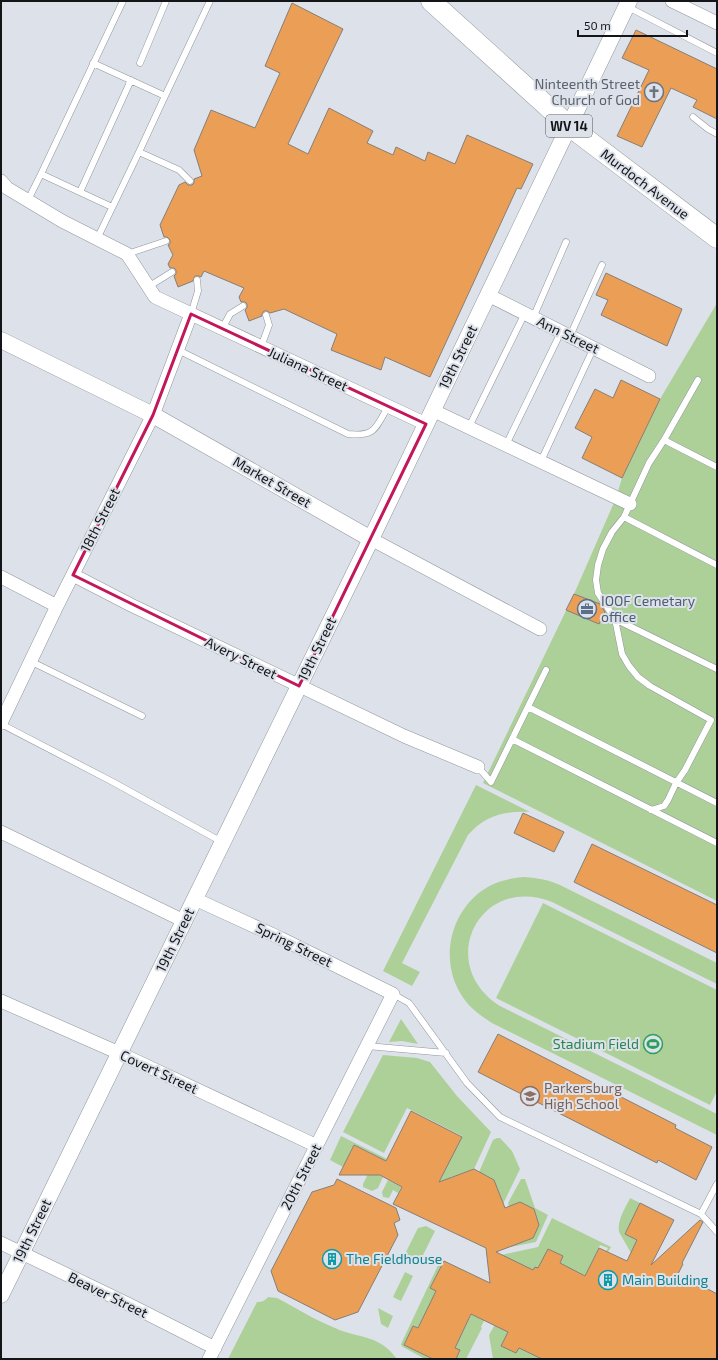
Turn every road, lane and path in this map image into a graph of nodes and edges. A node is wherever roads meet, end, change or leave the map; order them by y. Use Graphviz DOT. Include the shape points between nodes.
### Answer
graph roads {
  1 [pos="123,1"];
  2 [pos="166,1"];
  3 [pos="210,1"];
  4 [pos="431,1"];
  5 [pos="672,1"];
  6 [pos="628,4"];
  7 [pos="717,23"];
  8 [pos="717,53"];
  9 [pos="140,62"];
  10 [pos="93,63"];
  11 [pos="131,80"];
  12 [pos="165,96"];
  13 [pos="693,117"];
  14 [pos="569,126"];
  15 [pos="717,134"];
  16 [pos="140,152"];
  17 [pos="41,174"];
  18 [pos="1,181"];
  19 [pos="190,181"];
  20 [pos="80,192"];
  21 [pos="28,200"];
  22 [pos="112,207"];
  23 [pos="717,238"];
  24 [pos="97,239"];
  25 [pos="166,241"];
  26 [pos="566,242"];
  27 [pos="127,254"];
  28 [pos="602,265"];
  29 [pos="172,272"];
  30 [pos="197,280"];
  31 [pos="148,287"];
  32 [pos="488,295"];
  33 [pos="243,306"];
  34 [pos="191,314"];
  35 [pos="266,315"];
  36 [pos="529,315"];
  37 [pos="222,329"];
  38 [pos="565,334"];
  39 [pos="1,340"];
  40 [pos="261,347"];
  41 [pos="594,348"];
  42 [pos="178,350"];
  43 [pos="649,376"];
  44 [pos="698,380"];
  45 [pos="388,407"];
  46 [pos="153,415"];
  47 [pos="429,417"];
  48 [pos="468,427"];
  49 [pos="664,440"];
  50 [pos="506,445"];
  51 [pos="541,461"];
  52 [pos="717,467"];
  53 [pos="630,504"];
  54 [pos="624,517"];
  55 [pos="371,539"];
  56 [pos="717,565"];
  57 [pos="73,575"];
  58 [pos="1,577"];
  59 [pos="57,606"];
  60 [pos="615,619"];
  61 [pos="540,629"];
  62 [pos="30,661"];
  63 [pos="717,669"];
  64 [pos="546,670"];
  65 [pos="299,686"];
  66 [pos="4,706"];
  67 [pos="528,707"];
  68 [pos="142,716"];
  69 [pos="1,723"];
  70 [pos="512,739"];
  71 [pos="478,767"];
  72 [pos="676,782"];
  73 [pos="717,803"];
  74 [pos="652,810"];
  75 [pos="1,832"];
  76 [pos="223,842"];
  77 [pos="717,843"];
  78 [pos="195,899"];
  79 [pos="184,921"];
  80 [pos="393,994"];
  81 [pos="1,1001"];
  82 [pos="367,1046"];
  83 [pos="119,1053"];
  84 [pos="446,1053"];
  85 [pos="317,1146"];
  86 [pos="717,1184"];
  87 [pos="701,1214"];
  88 [pos="717,1232"];
  89 [pos="1,1243"];
  90 [pos="21,1253"];
  91 [pos="1,1295"];
  92 [pos="212,1353"];
  1 -- 10 [label="lane"];
  2 -- 9 [label="lane"];
  3 -- 12 [label="lane"];
  4 -- 14 [label="main road, Murdoch Avenue / WV 14"];
  5 -- 7 [label="street"];
  6 -- 8 [label="lane"];
  6 -- 14 [label="street, 19th Street"];
  10 -- 11 [label="lane"];
  10 -- 17 [label="lane"];
  11 -- 12 [label="lane"];
  11 -- 20 [label="lane"];
  12 -- 16 [label="lane"];
  13 -- 15 [label="lane"];
  14 -- 23 [label="main road, Murdoch Avenue / WV 14"];
  14 -- 32 [label="street, 19th Street"];
  16 -- 19 [label="lane" via="179,170"];
  16 -- 22 [label="lane"];
  17 -- 20 [label="lane"];
  17 -- 21 [label="lane"];
  18 -- 21 [label="street" via="7,188"];
  20 -- 22 [label="lane"];
  21 -- 24 [label="street"];
  22 -- 24 [label="lane"];
  24 -- 27 [label="street"];
  25 -- 27 [label="lane"];
  26 -- 36 [label="lane"];
  27 -- 31 [label="street, Juliana Street"];
  28 -- 38 [label="lane"];
  29 -- 31 [label="lane"];
  30 -- 34 [label="lane" via="198,291"];
  31 -- 34 [label="street, Juliana Street" via="155,297"];
  32 -- 36 [label="street, Ann Street"];
  32 -- 47 [label="street, 19th Street"];
  33 -- 37 [label="lane" via="230,314"];
  34 -- 37 [label="street, Juliana Street"];
  34 -- 42 [label="street, 18th Street"];
  35 -- 40 [label="lane" via="269,325"];
  36 -- 38 [label="street, Ann Street"];
  36 -- 48 [label="lane"];
  37 -- 40 [label="street, Juliana Street"];
  38 -- 41 [label="street, Ann Street"];
  38 -- 50 [label="lane"];
  39 -- 46 [label="street, Market Street"];
  40 -- 45 [label="street, Juliana Street"];
  41 -- 43 [label="street, Ann Street"];
  41 -- 51 [label="lane"];
  42 -- 45 [label="lane" via="348,434 369,434"];
  42 -- 46 [label="street, 18th Street"];
  44 -- 49 [label="lane"];
  45 -- 47 [label="street, Juliana Street"];
  46 -- 55 [label="street, Market Street"];
  46 -- 57 [label="street, 18th Street"];
  47 -- 48 [label="street, Juliana Street"];
  47 -- 55 [label="street, 19th Street"];
  48 -- 50 [label="street, Juliana Street"];
  49 -- 52 [label="lane"];
  49 -- 53 [label="lane" via="649,463"];
  50 -- 51 [label="street, Juliana Street"];
  51 -- 53 [label="street, Juliana Street"];
  53 -- 54 [label="lane"];
  54 -- 56 [label="lane"];
  54 -- 60 [label="lane" via="603,549 596,580 598,593"];
  55 -- 61 [label="street, Market Street"];
  55 -- 65 [label="street, 19th Street"];
  57 -- 59 [label="street, 18th Street"];
  57 -- 65 [label="street, Avery Street"];
  58 -- 59 [label="street"];
  59 -- 62 [label="street, 18th Street"];
  60 -- 63 [label="lane"];
  60 -- 72 [label="lane" via="622,654 638,677 711,720"];
  62 -- 66 [label="street, 18th Street"];
  62 -- 68 [label="lane"];
  64 -- 67 [label="lane"];
  65 -- 71 [label="street, Avery Street" via="404,736"];
  65 -- 76 [label="street, 19th Street"];
  66 -- 69 [label="street, 18th Street"];
  67 -- 70 [label="lane"];
  67 -- 72 [label="lane"];
  69 -- 76 [label="lane"];
  70 -- 71 [label="lane" via="491,782"];
  70 -- 74 [label="lane"];
  72 -- 73 [label="lane"];
  72 -- 74 [label="lane" via="664,806"];
  74 -- 77 [label="lane"];
  75 -- 79 [label="street"];
  76 -- 78 [label="street, 19th Street"];
  78 -- 79 [label="street, 19th Street"];
  78 -- 80 [label="street, Spring Street"];
  79 -- 83 [label="street, 19th Street"];
  80 -- 82 [label="street, 20th Street"];
  80 -- 84 [label="lane" via="409,1002"];
  81 -- 83 [label="street, Covert Street"];
  82 -- 84 [label="lane"];
  82 -- 85 [label="street, 20th Street"];
  83 -- 85 [label="street, Covert Street"];
  83 -- 90 [label="street, 19th Street"];
  84 -- 87 [label="lane" via="467,1083 500,1117"];
  85 -- 92 [label="street, 20th Street"];
  86 -- 87 [label="lane"];
  87 -- 88 [label="lane"];
  89 -- 90 [label="street, Beaver Street"];
  90 -- 91 [label="street, 19th Street"];
  90 -- 92 [label="street, Beaver Street" via="128,1304"];
}
